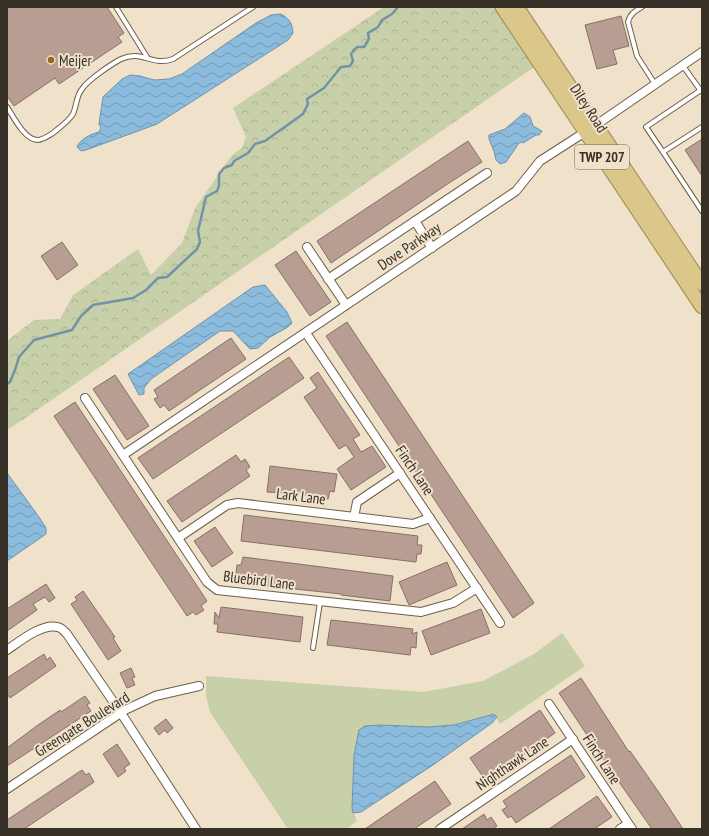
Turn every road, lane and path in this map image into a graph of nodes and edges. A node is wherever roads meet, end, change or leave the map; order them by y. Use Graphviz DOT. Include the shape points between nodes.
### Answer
graph roads {
  1 [pos="116,7"];
  2 [pos="253,7"];
  3 [pos="502,7"];
  4 [pos="517,7"];
  5 [pos="642,7"];
  6 [pos="702,52"];
  7 [pos="147,57"];
  8 [pos="682,65"];
  9 [pos="655,84"];
  10 [pos="701,91"];
  11 [pos="7,107"];
  12 [pos="702,127"];
  13 [pos="591,128"];
  14 [pos="663,152"];
  15 [pos="487,173"];
  16 [pos="702,211"];
  17 [pos="415,221"];
  18 [pos="307,246"];
  19 [pos="432,248"];
  20 [pos="328,279"];
  21 [pos="702,284"];
  22 [pos="346,306"];
  23 [pos="702,308"];
  24 [pos="306,332"];
  25 [pos="85,398"];
  26 [pos="123,455"];
  27 [pos="400,473"];
  28 [pos="354,517"];
  29 [pos="430,518"];
  30 [pos="178,538"];
  31 [pos="477,588"];
  32 [pos="320,602"];
  33 [pos="500,623"];
  34 [pos="313,648"];
  35 [pos="7,650"];
  36 [pos="199,686"];
  37 [pos="550,704"];
  38 [pos="122,713"];
  39 [pos="573,739"];
  40 [pos="7,789"];
  41 [pos="630,826"];
  42 [pos="196,829"];
  43 [pos="440,829"];
  44 [pos="620,829"];
  1 -- 7 [label="lane"];
  2 -- 7 [label="lane" via="173,59 160,62"];
  3 -- 13 [label="highway, Diley Road / TWP 207"];
  4 -- 13 [label="highway, Diley Road / TWP 207"];
  5 -- 9 [label="lane" via="629,16 628,22 637,56"];
  6 -- 8 [label="street, Dove Parkway"];
  7 -- 11 [label="lane" via="133,55 91,79 77,97 76,106 69,119 41,139 36,140 26,134"];
  8 -- 9 [label="street, Dove Parkway"];
  8 -- 10 [label="lane"];
  9 -- 13 [label="street, Dove Parkway"];
  10 -- 14 [label="lane" via="646,127"];
  12 -- 14 [label="lane"];
  13 -- 19 [label="street, Dove Parkway" via="540,161 516,191"];
  13 -- 21 [label="highway, Diley Road / TWP 207"];
  13 -- 23 [label="highway, Diley Road / TWP 207"];
  14 -- 16 [label="lane"];
  15 -- 17 [label="street"];
  17 -- 19 [label="street"];
  17 -- 20 [label="street"];
  18 -- 20 [label="street"];
  19 -- 22 [label="street, Dove Parkway"];
  20 -- 22 [label="street"];
  22 -- 24 [label="street, Dove Parkway"];
  24 -- 26 [label="street, Dove Parkway"];
  24 -- 27 [label="street, Finch Lane"];
  25 -- 26 [label="street, Bluebird Lane"];
  26 -- 30 [label="street, Bluebird Lane"];
  27 -- 28 [label="street" via="357,502"];
  27 -- 29 [label="street, Finch Lane"];
  28 -- 29 [label="street, Lark Lane" via="413,524"];
  28 -- 30 [label="street, Lark Lane" via="238,503 227,505"];
  29 -- 31 [label="street, Finch Lane"];
  30 -- 32 [label="street, Bluebird Lane" via="207,582 217,590"];
  31 -- 32 [label="street, Bluebird Lane" via="453,603 421,612"];
  31 -- 33 [label="street, Finch Lane"];
  32 -- 34 [label="lane"];
  35 -- 38 [label="street" via="42,628 58,627 67,634"];
  36 -- 38 [label="street, Greengate Boulevard" via="155,696"];
  37 -- 39 [label="street, Finch Lane"];
  38 -- 40 [label="street, Greengate Boulevard"];
  38 -- 42 [label="street"];
  39 -- 41 [label="street, Finch Lane"];
  39 -- 43 [label="street, Nighthawk Lane"];
  41 -- 44 [label="street"];
}
